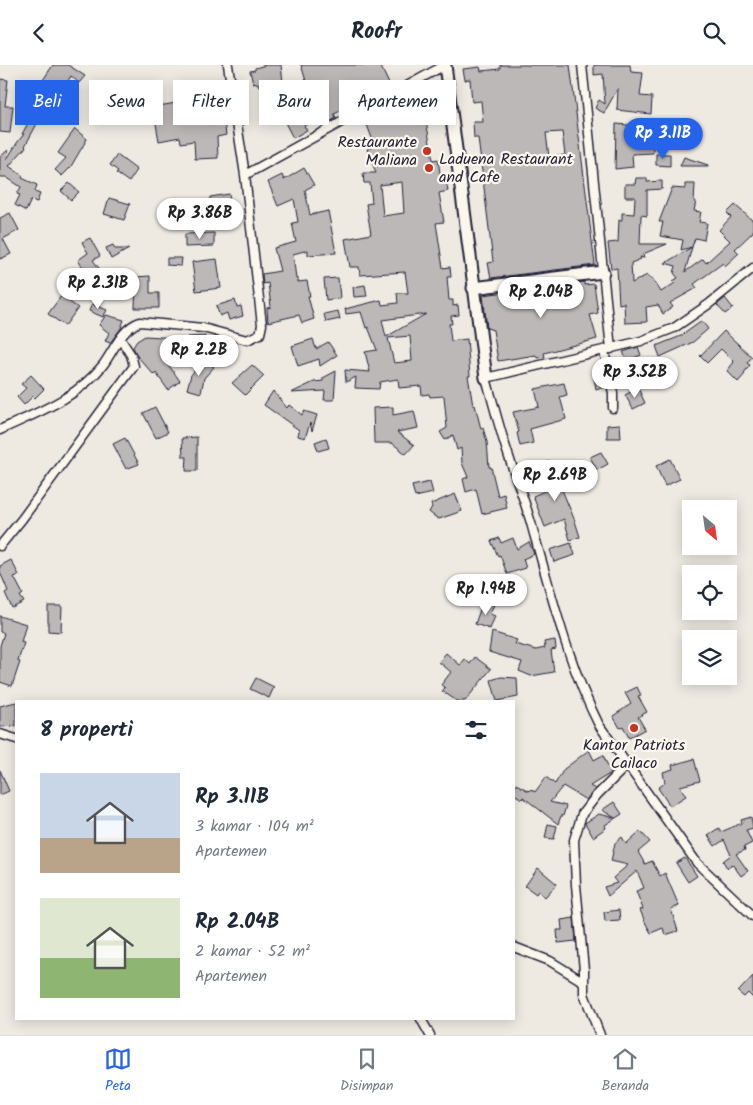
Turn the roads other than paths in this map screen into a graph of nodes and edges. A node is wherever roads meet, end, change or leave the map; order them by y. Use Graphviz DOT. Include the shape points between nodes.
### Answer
graph roads {
  1 [pos="228,65"];
  2 [pos="444,65"];
  3 [pos="582,65"];
  4 [pos="245,175"];
  5 [pos="753,268"];
  6 [pos="603,272"];
  7 [pos="473,287"];
  8 [pos="121,340"];
  9 [pos="607,350"];
  10 [pos="486,378"];
  11 [pos="613,408"];
  12 [pos="0,430"];
  13 [pos="0,546"];
  14 [pos="0,734"];
  15 [pos="15,739"];
  16 [pos="628,764"];
  17 [pos="753,916"];
  18 [pos="515,947"];
  19 [pos="584,982"];
  20 [pos="422,1020"];
  21 [pos="430,1035"];
  22 [pos="600,1035"];
  1 -- 4 [label="street"];
  2 -- 4 [label="street"];
  2 -- 7 [label="street"];
  3 -- 6 [label="street"];
  4 -- 8 [label="street" via="262,325 260,334 247,340 203,327 140,322 132,325"];
  5 -- 9 [label="street" via="674,328"];
  6 -- 7 [label="street"];
  6 -- 9 [label="street"];
  7 -- 10 [label="street"];
  8 -- 12 [label="street" via="86,385"];
  8 -- 13 [label="street" via="134,366"];
  9 -- 10 [label="street"];
  9 -- 11 [label="street"];
  10 -- 16 [label="street" via="574,669 599,725"];
  14 -- 15 [label="street"];
  16 -- 17 [label="street" via="697,863"];
  16 -- 19 [label="street" via="582,814 574,840"];
  18 -- 19 [label="street" via="550,961"];
  19 -- 22 [label="street" via="584,994"];
  20 -- 21 [label="street"];
}
